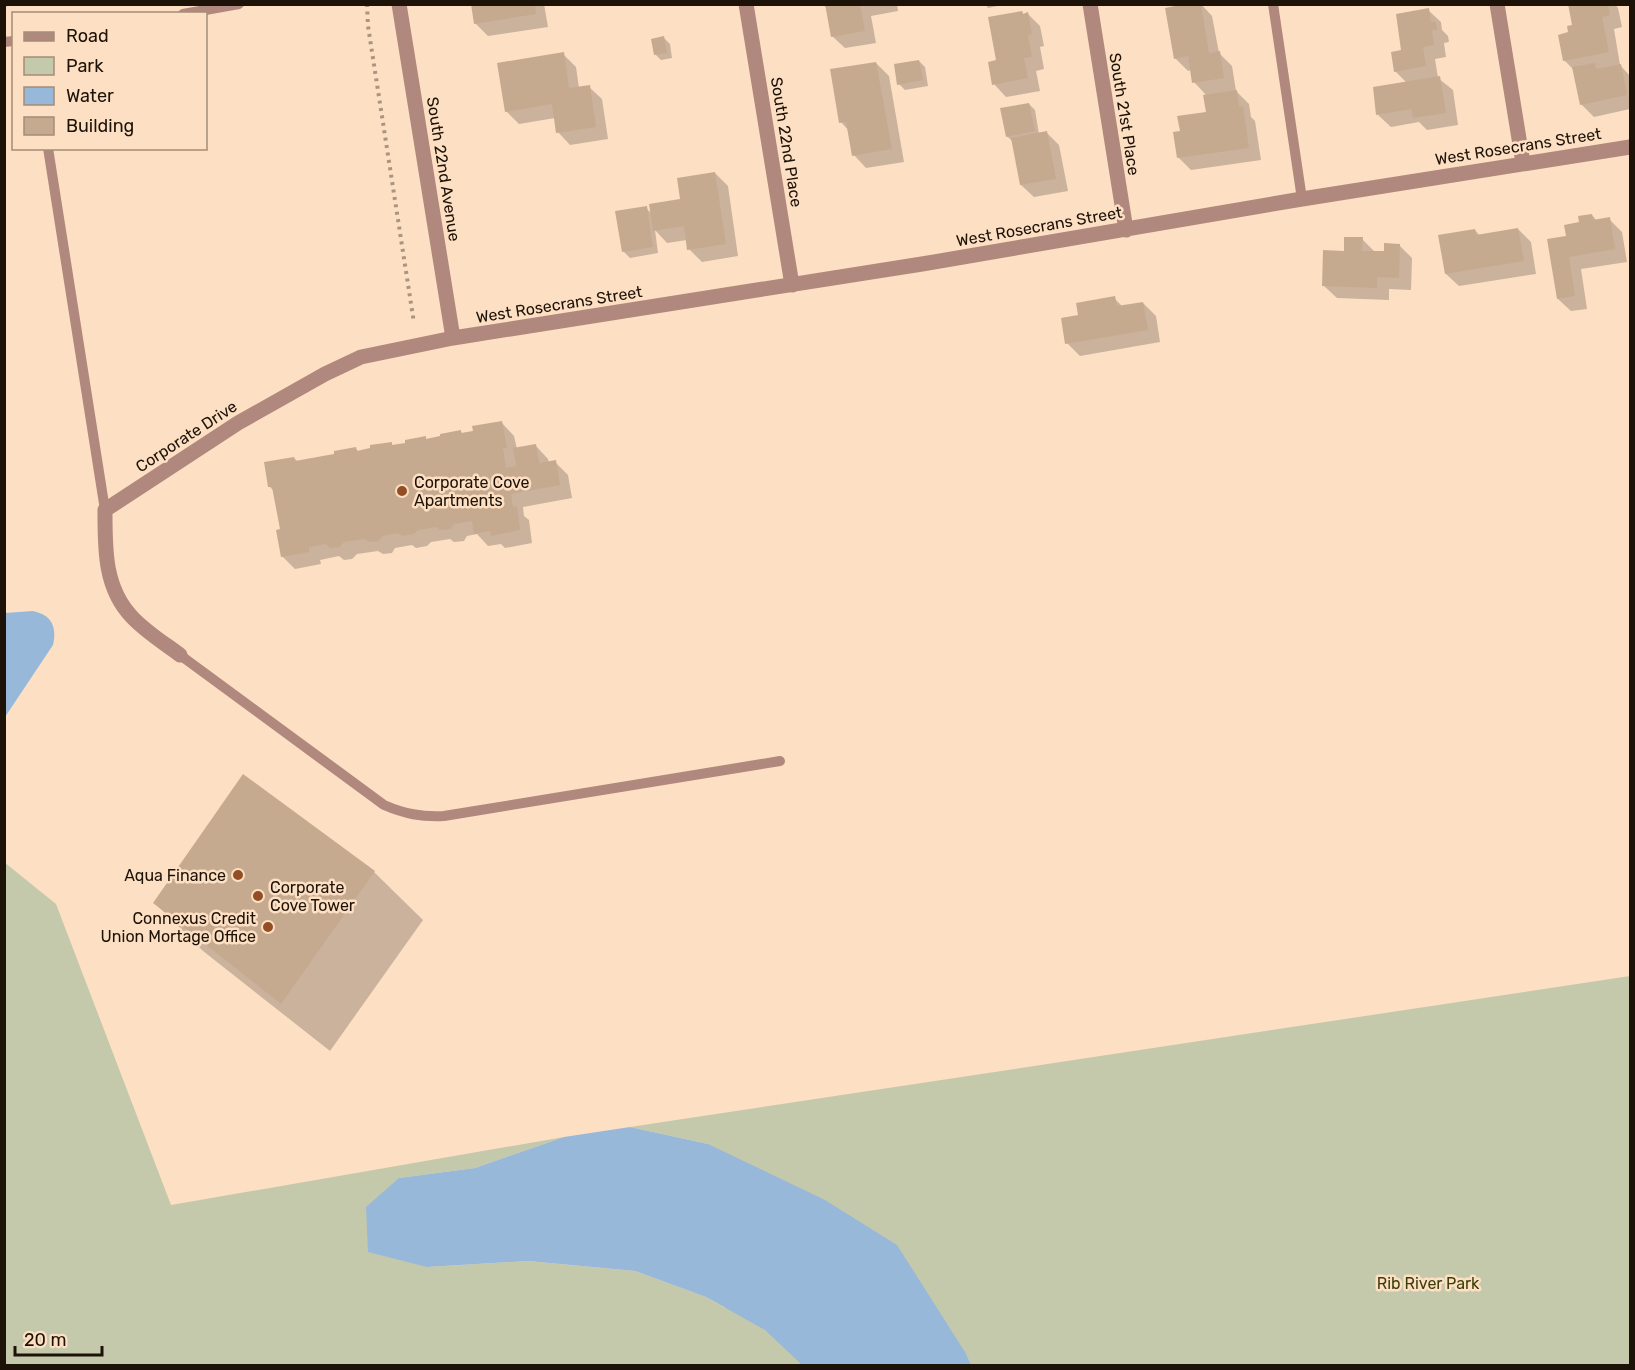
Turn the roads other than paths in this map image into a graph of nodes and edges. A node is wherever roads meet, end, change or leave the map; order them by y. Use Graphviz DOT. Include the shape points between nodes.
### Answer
graph roads {
  1 [pos="239,4"];
  2 [pos="399,4"];
  3 [pos="746,4"];
  4 [pos="1090,4"];
  5 [pos="1273,4"];
  6 [pos="1497,4"];
  7 [pos="194,12"];
  8 [pos="1630,147"];
  9 [pos="48,150"];
  10 [pos="1523,163"];
  11 [pos="1302,199"];
  12 [pos="1126,230"];
  13 [pos="792,285"];
  14 [pos="453,338"];
  15 [pos="105,510"];
  16 [pos="180,655"];
  17 [pos="780,761"];
  1 -- 7 [label="lane"];
  2 -- 14 [label="street, South 22nd Avenue"];
  3 -- 13 [label="street, South 22nd Place"];
  4 -- 12 [label="street, South 21st Place"];
  5 -- 11 [label="lane"];
  6 -- 10 [label="street"];
  8 -- 10 [label="street, West Rosecrans Street"];
  9 -- 15 [label="lane"];
  10 -- 11 [label="street, West Rosecrans Street"];
  11 -- 12 [label="street, West Rosecrans Street"];
  12 -- 13 [label="street, West Rosecrans Street"];
  13 -- 14 [label="street, West Rosecrans Street"];
  14 -- 15 [label="street, Corporate Drive" via="360,357 332,370 238,423"];
  15 -- 16 [label="street" via="108,571 117,597 140,626"];
  16 -- 17 [label="lane" via="384,805 405,814 444,816"];
}
